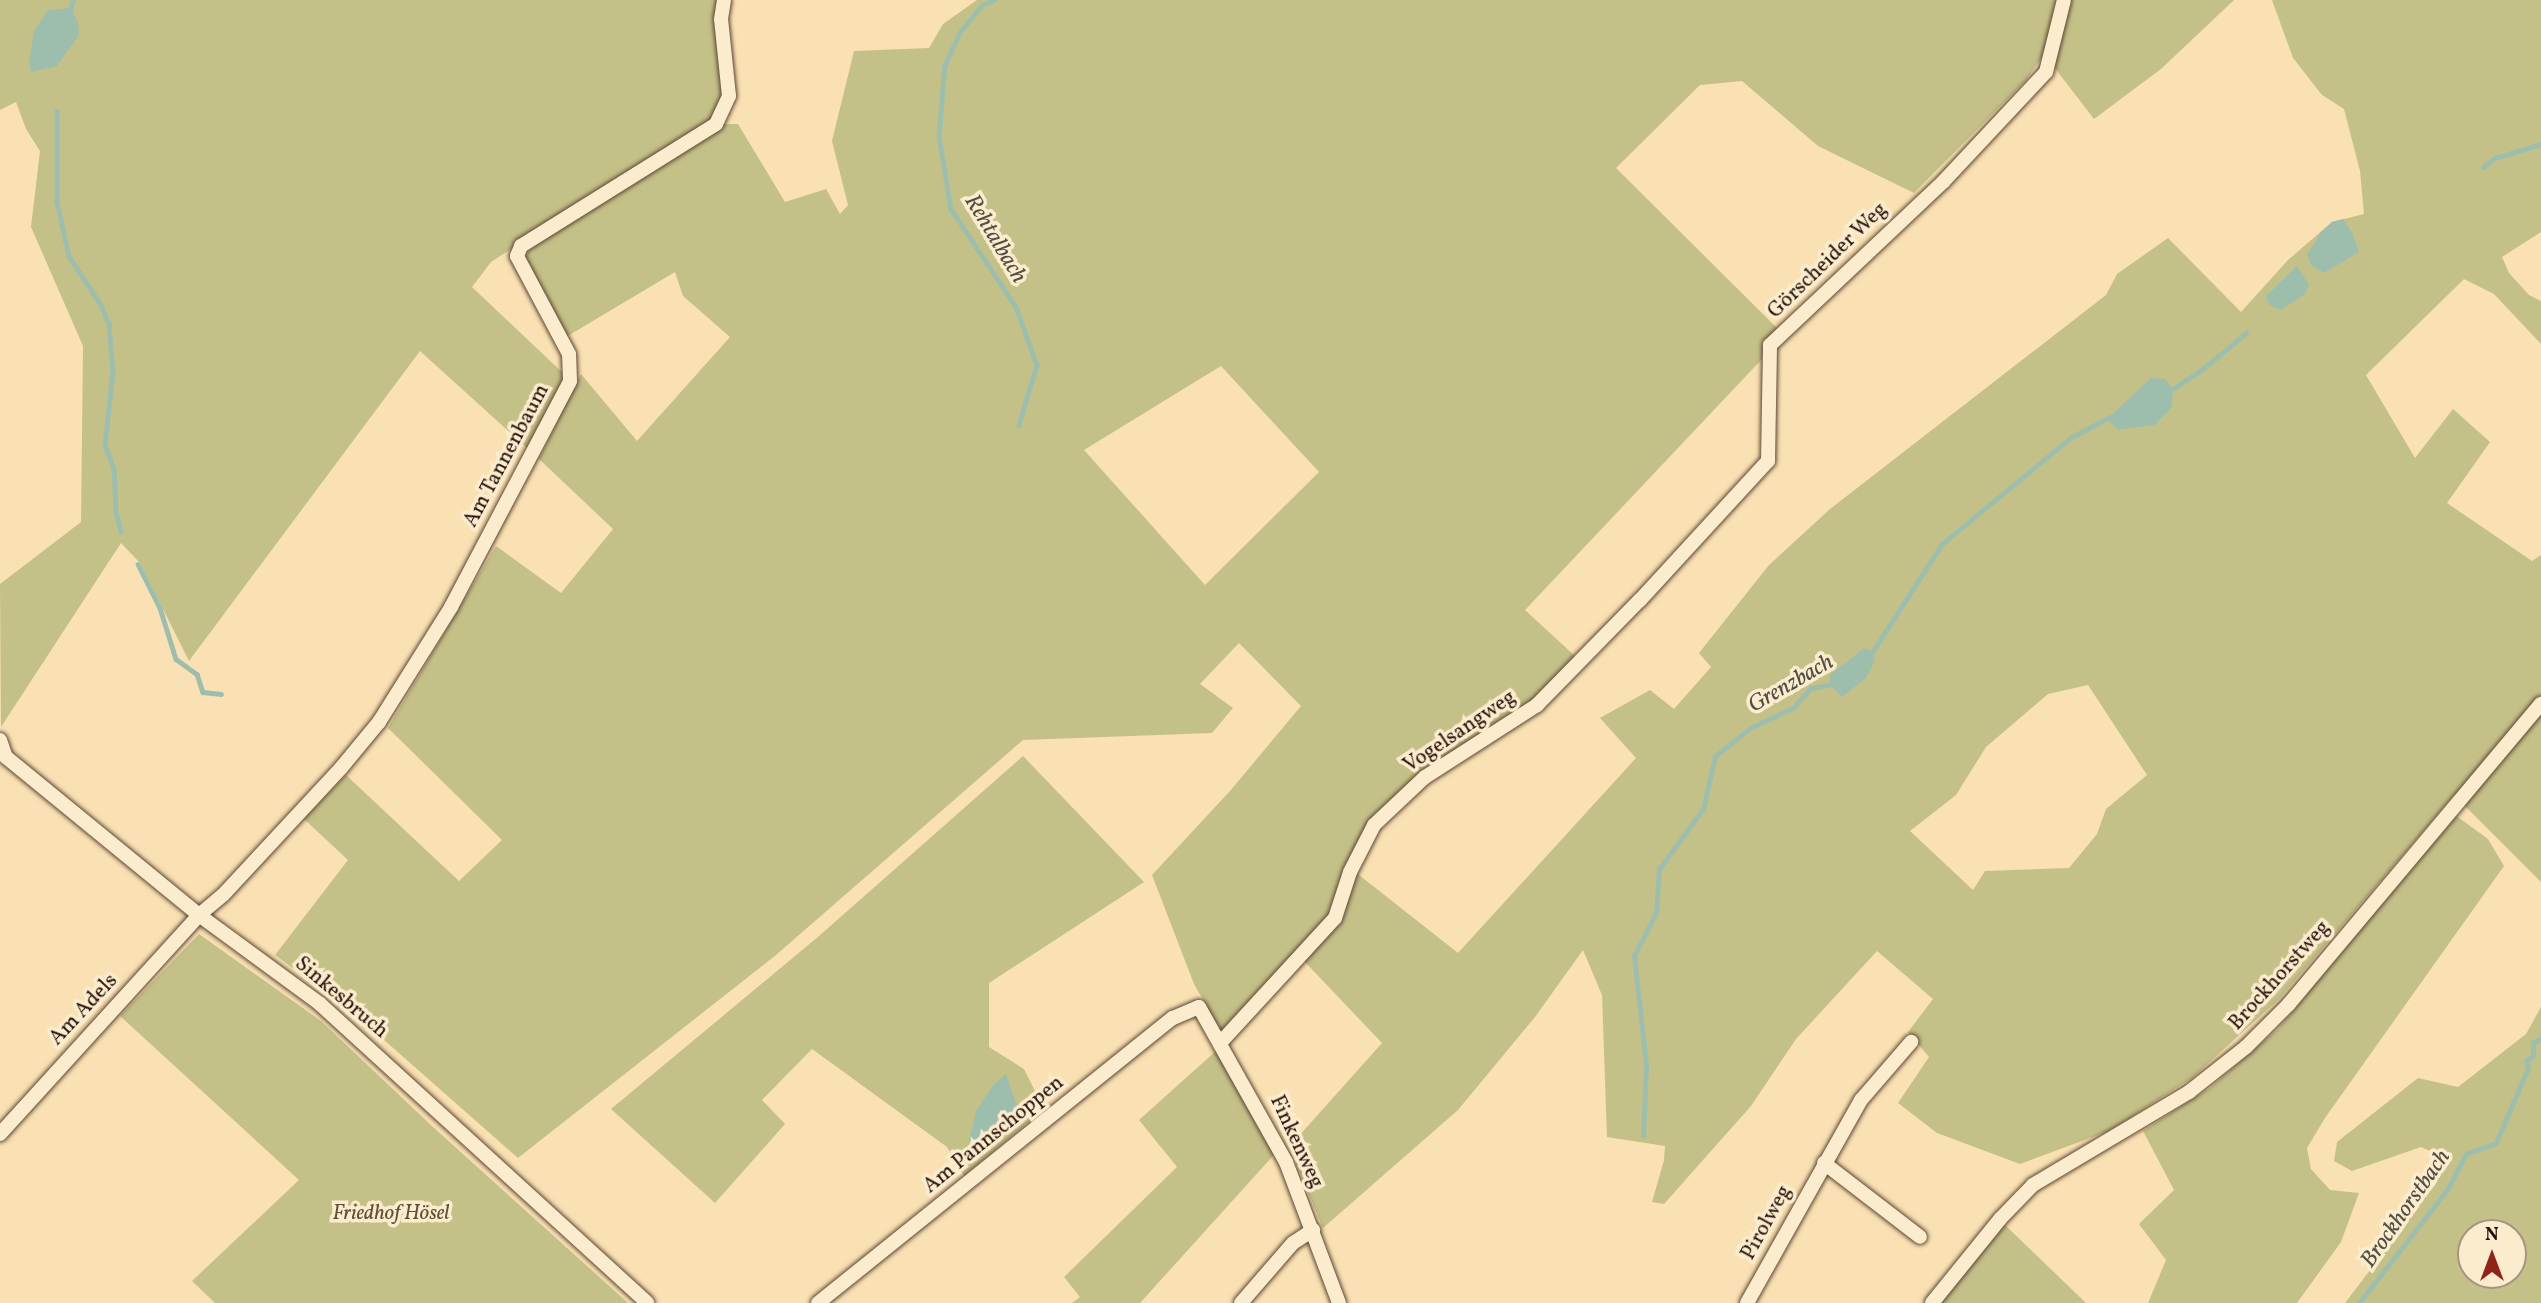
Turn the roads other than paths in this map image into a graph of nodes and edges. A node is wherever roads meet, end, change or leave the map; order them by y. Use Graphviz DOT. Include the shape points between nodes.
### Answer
graph roads {
  1 [pos="724,0"];
  2 [pos="2064,0"];
  3 [pos="1640,600"];
  4 [pos="2541,704"];
  5 [pos="0,740"];
  6 [pos="3,760"];
  7 [pos="199,915"];
  8 [pos="1199,1007"];
  9 [pos="1221,1042"];
  10 [pos="1911,1042"];
  11 [pos="0,1134"];
  12 [pos="1824,1163"];
  13 [pos="1313,1230"];
  14 [pos="1920,1237"];
  15 [pos="647,1303"];
  16 [pos="818,1303"];
  17 [pos="1241,1303"];
  18 [pos="1339,1303"];
  19 [pos="1747,1303"];
  20 [pos="1932,1303"];
  1 -- 7 [label="street, Am Tannenbaum" via="721,19 729,96 716,124 522,246 517,256 569,354 570,381 451,607 379,722 223,895"];
  2 -- 3 [label="street, Görscheider Weg" via="2046,72 1943,182 1770,345 1768,461"];
  3 -- 9 [label="street, Vogelsangweg" via="1537,705 1425,777 1374,825 1350,872 1335,918"];
  4 -- 20 [label="street, Brockhorstweg" via="2289,1004 2246,1047 2189,1093 2033,1185"];
  5 -- 6 [label="street, Sinkesbruch"];
  6 -- 7 [label="street, Sinkesbruch"];
  7 -- 11 [label="street, Am Adels"];
  7 -- 15 [label="street, Sinkesbruch" via="320,1004"];
  8 -- 9 [label="street, Finkenweg"];
  8 -- 16 [label="street, Am Pannschoppen" via="1172,1018"];
  9 -- 13 [label="street, Finkenweg" via="1286,1162"];
  10 -- 12 [label="street, Pirolweg" via="1861,1100"];
  12 -- 14 [label="street"];
  12 -- 19 [label="street, Pirolweg"];
  13 -- 17 [label="street" via="1293,1243"];
  13 -- 18 [label="street, Finkenweg"];
}
